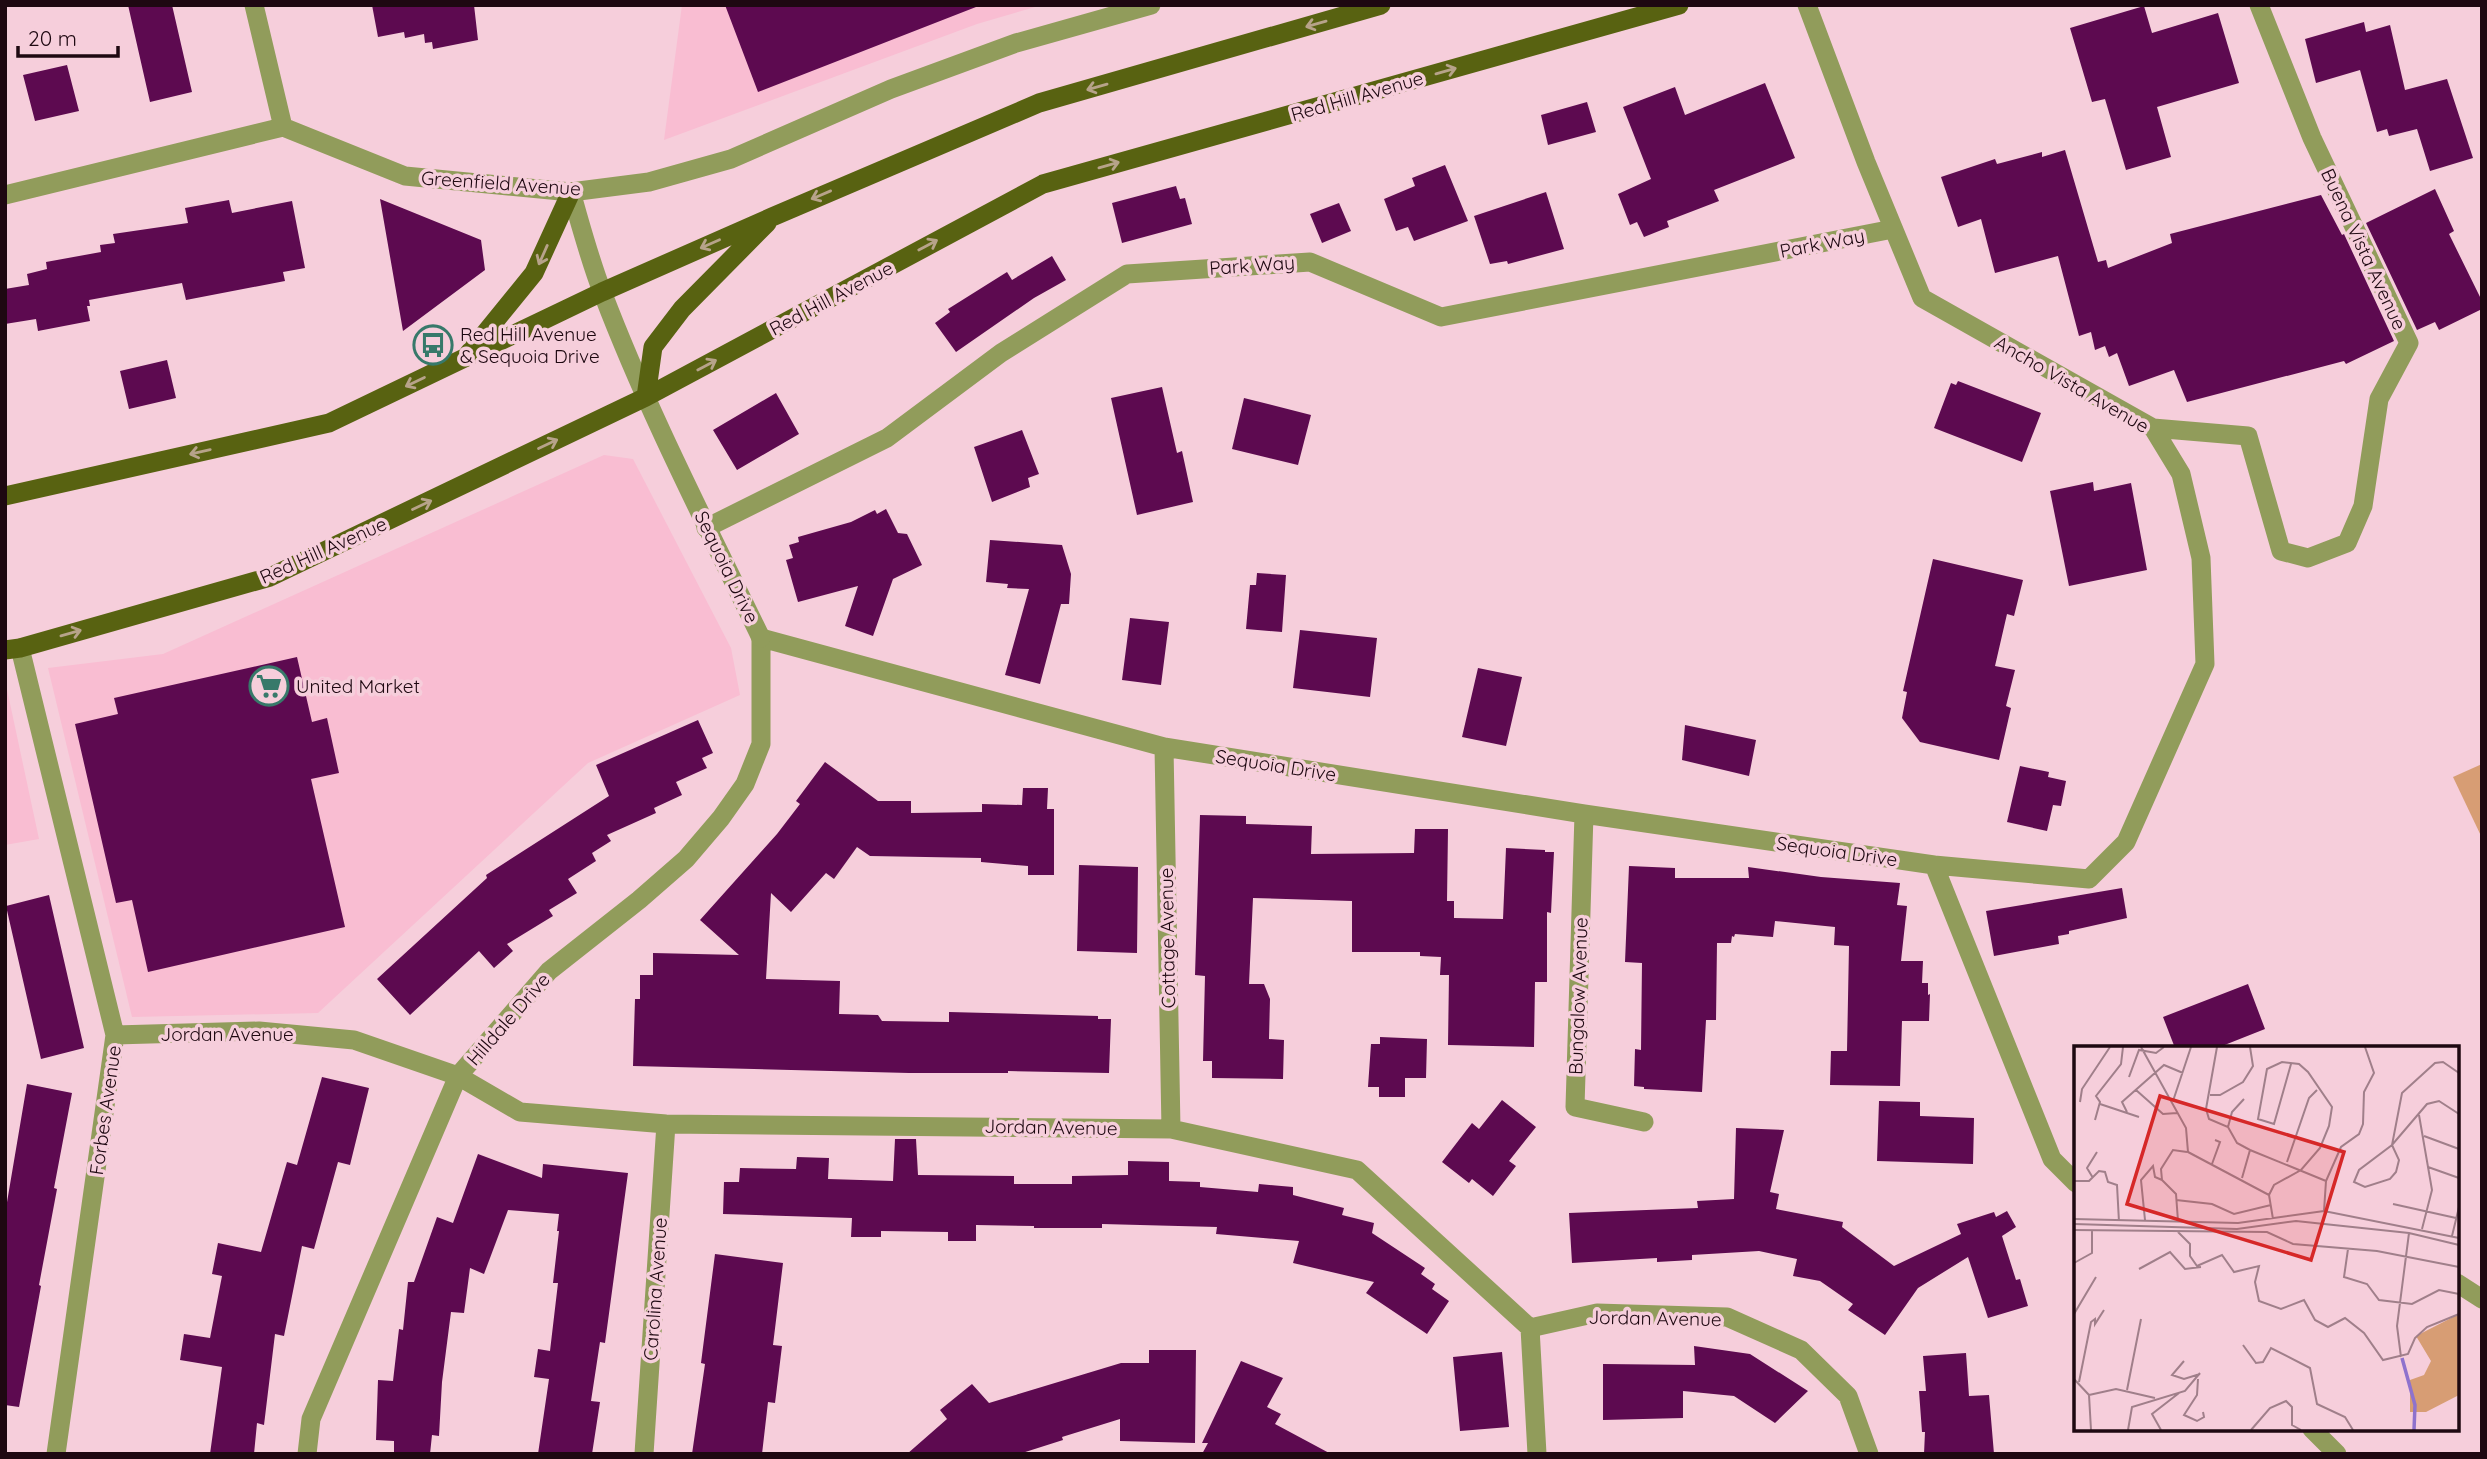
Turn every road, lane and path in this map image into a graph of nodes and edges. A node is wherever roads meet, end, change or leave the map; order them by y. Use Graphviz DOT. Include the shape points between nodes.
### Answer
graph roads {
  1 [pos="254,5"];
  2 [pos="1151,5"];
  3 [pos="1381,5"];
  4 [pos="1679,5"];
  5 [pos="1807,5"];
  6 [pos="2259,5"];
  7 [pos="283,127"];
  8 [pos="571,192"];
  9 [pos="5,195"];
  10 [pos="772,217"];
  11 [pos="1893,229"];
  12 [pos="602,292"];
  13 [pos="465,358"];
  14 [pos="646,397"];
  15 [pos="2152,428"];
  16 [pos="5,496"];
  17 [pos="706,528"];
  18 [pos="761,638"];
  19 [pos="13,649"];
  20 [pos="1164,747"];
  21 [pos="1584,814"];
  22 [pos="1934,865"];
  23 [pos="115,1035"];
  24 [pos="458,1076"];
  25 [pos="1644,1122"];
  26 [pos="666,1124"];
  27 [pos="1171,1129"];
  28 [pos="2074,1181"];
  29 [pos="2459,1284"];
  30 [pos="2482,1299"];
  31 [pos="1530,1328"];
  32 [pos="2315,1440"];
  33 [pos="56,1454"];
  34 [pos="307,1454"];
  35 [pos="644,1454"];
  36 [pos="1537,1454"];
  37 [pos="1869,1454"];
  38 [pos="2337,1454"];
  1 -- 7 [label="street"];
  2 -- 8 [label="street, Greenfield Avenue" via="1016,43 891,89 731,159 649,183"];
  3 -- 10 [label="main road, one-way" via="1038,103"];
  14 -- 4 [label="main road, Red Hill Avenue, one-way" via="1043,184"];
  5 -- 11 [label="street, Ancho Vista Avenue"];
  6 -- 15 [label="street, Buena Vista Avenue" via="2312,138 2409,344 2379,399 2364,506 2347,542 2308,558 2281,551 2248,436"];
  7 -- 8 [label="street, Greenfield Avenue" via="405,176"];
  7 -- 9 [label="street"];
  8 -- 12 [label="street, Sequoia Drive"];
  8 -- 13 [label="main road, one-way" via="534,273"];
  10 -- 12 [label="main road, one-way"];
  10 -- 14 [label="main road" via="682,309 653,348"];
  11 -- 15 [label="street, Ancho Vista Avenue" via="1922,298"];
  11 -- 17 [label="street, Park Way" via="1441,317 1310,262 1127,274 1001,353 887,438"];
  12 -- 13 [label="main road"];
  12 -- 14 [label="street, Sequoia Drive"];
  13 -- 16 [label="main road, one-way" via="328,424"];
  14 -- 17 [label="street, Sequoia Drive"];
  19 -- 14 [label="main road, Red Hill Avenue, one-way" via="270,577"];
  15 -- 22 [label="street, Ancho Vista Avenue" via="2181,474 2201,558 2205,664 2126,842 2089,879"];
  17 -- 18 [label="street, Sequoia Drive"];
  18 -- 20 [label="street, Sequoia Drive"];
  18 -- 24 [label="street, Hilldale Drive" via="761,744 745,784 686,859 549,971"];
  19 -- 23 [label="street, Forbes Avenue"];
  20 -- 21 [label="street, Sequoia Drive"];
  20 -- 27 [label="street, Cottage Avenue"];
  21 -- 22 [label="street, Sequoia Drive"];
  21 -- 25 [label="street, Bungalow Avenue" via="1575,1107"];
  22 -- 28 [label="street" via="2052,1159"];
  23 -- 24 [label="street, Jordan Avenue" via="259,1031 354,1040"];
  23 -- 33 [label="street, Forbes Avenue"];
  24 -- 26 [label="street, Jordan Avenue" via="520,1112"];
  24 -- 34 [label="street, Hilldale Drive" via="310,1419"];
  26 -- 27 [label="street, Jordan Avenue"];
  26 -- 35 [label="street, Carolina Avenue"];
  27 -- 31 [label="street, Jordan Avenue" via="1356,1170"];
  29 -- 30 [label="street"];
  31 -- 36 [label="street"];
  31 -- 37 [label="street, Jordan Avenue" via="1597,1313 1727,1317 1801,1350 1848,1396"];
  32 -- 38 [label="street"];
}
